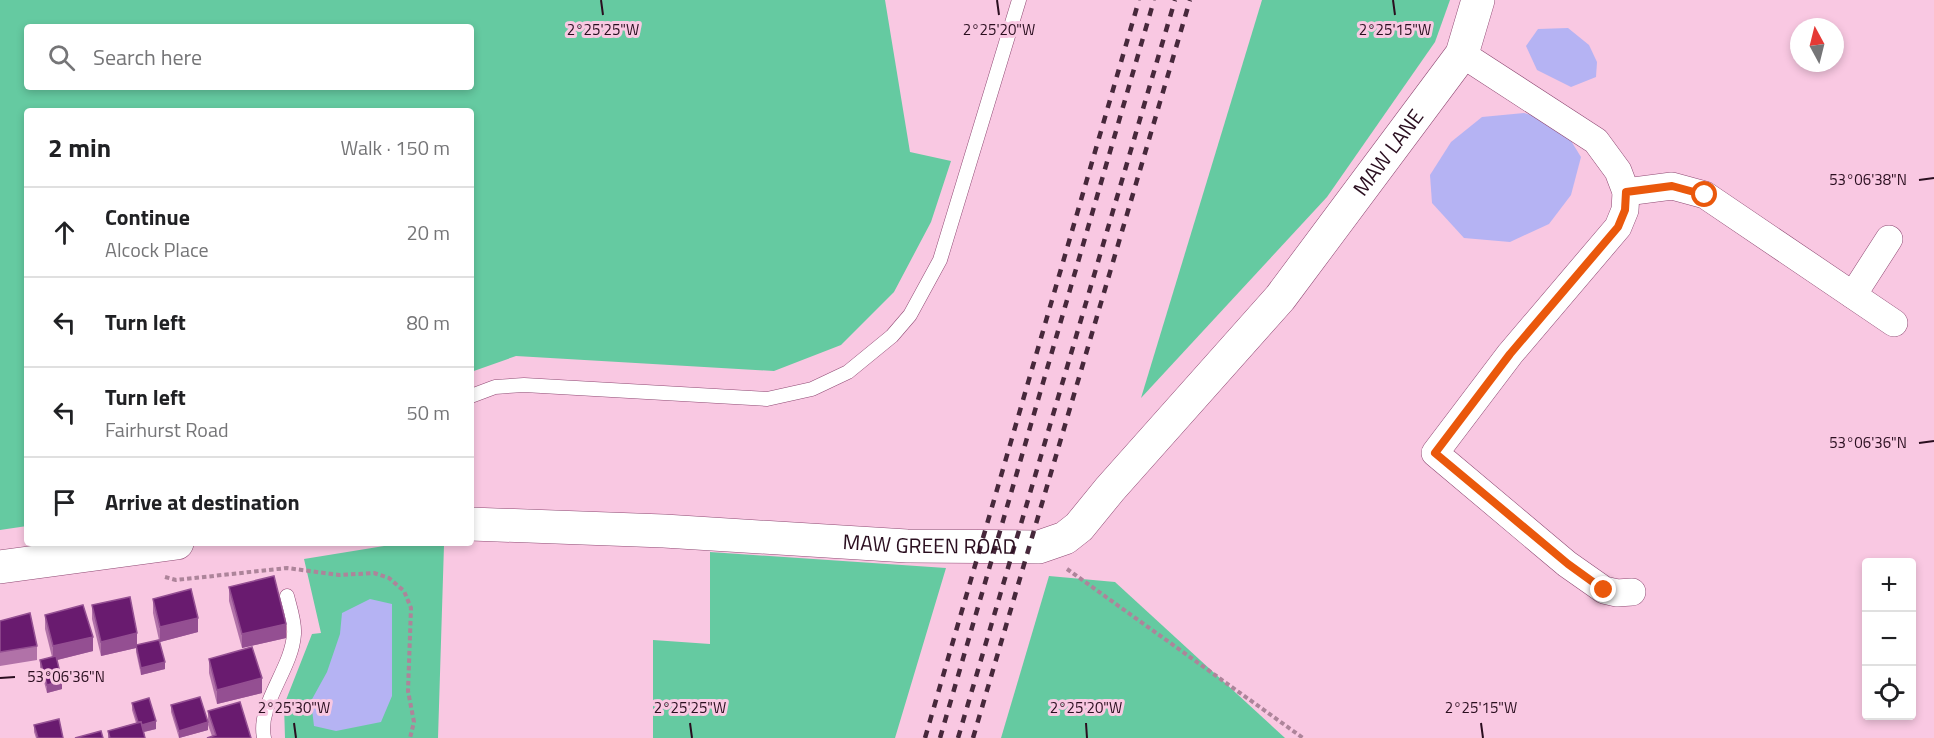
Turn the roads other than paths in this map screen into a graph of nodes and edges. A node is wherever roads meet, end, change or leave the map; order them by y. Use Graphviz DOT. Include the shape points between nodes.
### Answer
graph roads {
  1 [pos="1019,0"];
  2 [pos="1478,0"];
  3 [pos="1462,54"];
  4 [pos="1626,192"];
  5 [pos="1889,239"];
  6 [pos="1853,295"];
  7 [pos="1280,298"];
  8 [pos="1894,323"];
  9 [pos="474,395"];
  10 [pos="474,524"];
  11 [pos="155,546"];
  12 [pos="0,567"];
  13 [pos="1632,592"];
  14 [pos="287,596"];
  15 [pos="264,738"];
  1 -- 9 [label="lane" via="940,260 910,315 892,336 848,372 812,389 767,399 524,385 495,387"];
  2 -- 3 [label="street, MAW LANE"];
  3 -- 4 [label="street" via="1596,141 1618,171"];
  3 -- 7 [label="street, MAW LANE"];
  4 -- 6 [label="street" via="1672,186 1705,195"];
  4 -- 13 [label="street" via="1625,210 1618,227 1510,354 1435,453 1604,590"];
  5 -- 6 [label="street"];
  6 -- 8 [label="street"];
  7 -- 10 [label="street, MAW GREEN ROAD" via="1079,527 1065,538 1039,548 907,546"];
  11 -- 12 [label="street"];
  14 -- 15 [label="lane" via="295,632 290,656 265,715"];
}
